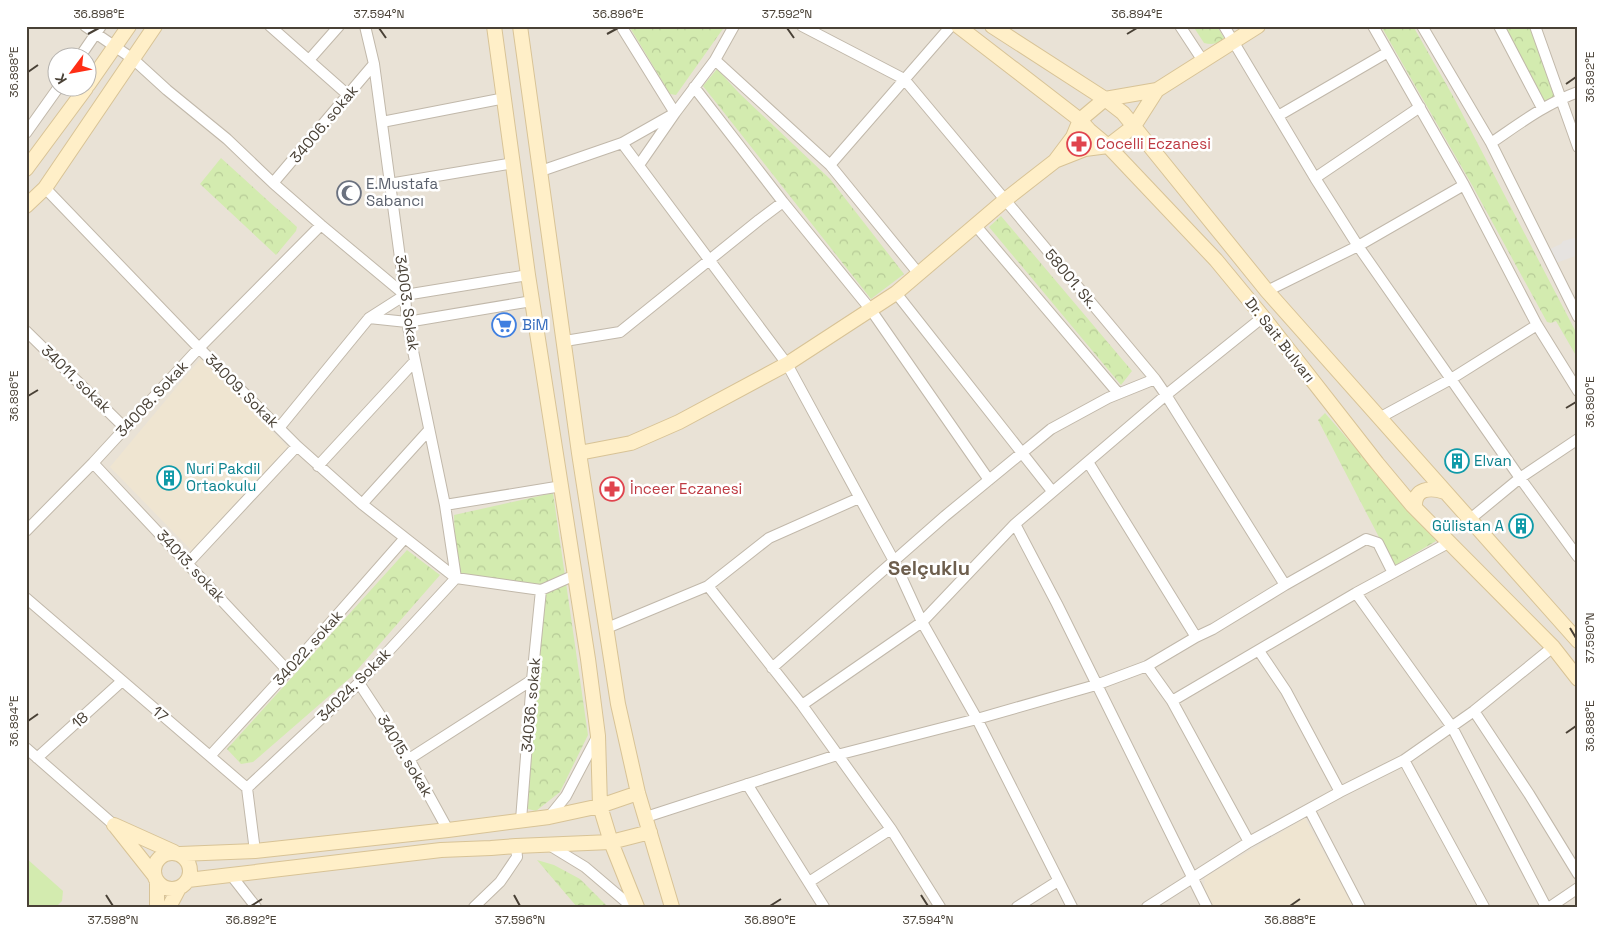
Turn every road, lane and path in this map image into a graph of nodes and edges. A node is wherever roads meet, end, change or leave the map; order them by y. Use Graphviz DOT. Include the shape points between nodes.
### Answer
graph roads {
  1 [pos="85,26"];
  2 [pos="129,26"];
  3 [pos="156,26"];
  4 [pos="270,26"];
  5 [pos="339,26"];
  6 [pos="365,26"];
  7 [pos="494,26"];
  8 [pos="520,26"];
  9 [pos="621,26"];
  10 [pos="734,26"];
  11 [pos="802,26"];
  12 [pos="951,26"];
  13 [pos="958,26"];
  14 [pos="1180,26"];
  15 [pos="1224,26"];
  16 [pos="1258,26"];
  17 [pos="1373,26"];
  18 [pos="1422,26"];
  19 [pos="1499,26"];
  20 [pos="1535,26"];
  21 [pos="1001,29"];
  22 [pos="98,30"];
  23 [pos="1233,42"];
  24 [pos="116,47"];
  25 [pos="86,48"];
  26 [pos="1388,52"];
  27 [pos="133,59"];
  28 [pos="309,60"];
  29 [pos="715,60"];
  30 [pos="1202,61"];
  31 [pos="374,64"];
  32 [pos="98,71"];
  33 [pos="904,79"];
  34 [pos="694,87"];
  35 [pos="1157,90"];
  36 [pos="1578,92"];
  37 [pos="348,95"];
  38 [pos="51,98"];
  39 [pos="78,98"];
  40 [pos="505,98"];
  41 [pos="1560,98"];
  42 [pos="1105,99"];
  43 [pos="1420,107"];
  44 [pos="1542,108"];
  45 [pos="675,113"];
  46 [pos="1278,116"];
  47 [pos="1080,120"];
  48 [pos="382,122"];
  49 [pos="1134,126"];
  50 [pos="26,133"];
  51 [pos="622,143"];
  52 [pos="1490,143"];
  53 [pos="1108,146"];
  54 [pos="1578,147"];
  55 [pos="1055,161"];
  56 [pos="514,163"];
  57 [pos="639,165"];
  58 [pos="830,165"];
  59 [pos="26,169"];
  60 [pos="541,171"];
  61 [pos="1314,178"];
  62 [pos="273,183"];
  63 [pos="389,184"];
  64 [pos="1464,186"];
  65 [pos="45,188"];
  66 [pos="1005,200"];
  67 [pos="783,202"];
  68 [pos="26,206"];
  69 [pos="321,225"];
  70 [pos="976,226"];
  71 [pos="1358,246"];
  72 [pos="710,259"];
  73 [pos="918,274"];
  74 [pos="528,275"];
  75 [pos="1267,291"];
  76 [pos="896,292"];
  77 [pos="405,295"];
  78 [pos="532,301"];
  79 [pos="871,310"];
  80 [pos="1263,317"];
  81 [pos="1578,317"];
  82 [pos="369,318"];
  83 [pos="407,322"];
  84 [pos="1537,324"];
  85 [pos="26,331"];
  86 [pos="565,342"];
  87 [pos="199,348"];
  88 [pos="415,361"];
  89 [pos="787,364"];
  90 [pos="1155,379"];
  91 [pos="1451,379"];
  92 [pos="1578,391"];
  93 [pos="1118,394"];
  94 [pos="1166,395"];
  95 [pos="1381,418"];
  96 [pos="125,428"];
  97 [pos="279,428"];
  98 [pos="429,430"];
  99 [pos="1578,439"];
  100 [pos="298,446"];
  101 [pos="1022,452"];
  102 [pos="579,453"];
  103 [pos="1088,462"];
  104 [pos="93,463"];
  105 [pos="318,466"];
  106 [pos="1520,478"];
  107 [pos="989,480"];
  108 [pos="562,486"];
  109 [pos="1052,491"];
  110 [pos="1445,492"];
  111 [pos="859,498"];
  112 [pos="362,504"];
  113 [pos="445,505"];
  114 [pos="1415,507"];
  115 [pos="1469,520"];
  116 [pos="1015,524"];
  117 [pos="26,531"];
  118 [pos="404,539"];
  119 [pos="1450,542"];
  120 [pos="1578,557"];
  121 [pos="894,561"];
  122 [pos="188,563"];
  123 [pos="1393,573"];
  124 [pos="575,575"];
  125 [pos="456,578"];
  126 [pos="1285,585"];
  127 [pos="708,586"];
  128 [pos="541,590"];
  129 [pos="1356,594"];
  130 [pos="26,598"];
  131 [pos="922,622"];
  132 [pos="607,628"];
  133 [pos="1196,638"];
  134 [pos="1578,640"];
  135 [pos="1553,647"];
  136 [pos="1259,651"];
  137 [pos="1147,666"];
  138 [pos="772,668"];
  139 [pos="288,671"];
  140 [pos="1578,679"];
  141 [pos="532,680"];
  142 [pos="122,681"];
  143 [pos="359,683"];
  144 [pos="1096,684"];
  145 [pos="1172,701"];
  146 [pos="802,705"];
  147 [pos="1474,711"];
  148 [pos="977,719"];
  149 [pos="1452,727"];
  150 [pos="598,736"];
  151 [pos="26,748"];
  152 [pos="836,754"];
  153 [pos="210,756"];
  154 [pos="37,758"];
  155 [pos="409,759"];
  156 [pos="1404,760"];
  157 [pos="747,784"];
  158 [pos="247,788"];
  159 [pos="1340,792"];
  160 [pos="638,794"];
  161 [pos="600,806"];
  162 [pos="1309,809"];
  163 [pos="548,817"];
  164 [pos="646,817"];
  165 [pos="522,820"];
  166 [pos="114,825"];
  167 [pos="890,829"];
  168 [pos="448,830"];
  169 [pos="650,832"];
  170 [pos="611,842"];
  171 [pos="1249,842"];
  172 [pos="548,844"];
  173 [pos="516,846"];
  174 [pos="255,851"];
  175 [pos="177,853"];
  176 [pos="1578,874"];
  177 [pos="231,875"];
  178 [pos="1193,877"];
  179 [pos="155,878"];
  180 [pos="1058,881"];
  181 [pos="809,882"];
  182 [pos="183,884"];
  183 [pos="1578,888"];
  184 [pos="157,907"];
  185 [pos="169,907"];
  186 [pos="256,907"];
  187 [pos="474,907"];
  188 [pos="632,907"];
  189 [pos="637,907"];
  190 [pos="672,907"];
  191 [pos="824,907"];
  192 [pos="940,907"];
  193 [pos="1017,907"];
  194 [pos="1072,907"];
  195 [pos="1147,907"];
  196 [pos="1207,907"];
  197 [pos="1360,907"];
  198 [pos="1484,907"];
  199 [pos="1548,907"];
  1 -- 22 [label="street"];
  2 -- 24 [label="main road"];
  3 -- 27 [label="main road"];
  4 -- 28 [label="street"];
  5 -- 28 [label="street"];
  6 -- 31 [label="street, 34003. Sokak"];
  7 -- 40 [label="main road"];
  8 -- 60 [label="main road"];
  9 -- 45 [label="street"];
  10 -- 29 [label="street"];
  11 -- 33 [label="street, 58001. Sk."];
  12 -- 33 [label="street"];
  13 -- 47 [label="main road, Dr. Sait Bulvarı"];
  14 -- 30 [label="street"];
  15 -- 23 [label="street"];
  16 -- 23 [label="main road"];
  17 -- 26 [label="street"];
  18 -- 52 [label="street"];
  19 -- 44 [label="street"];
  20 -- 41 [label="street"];
  21 -- 42 [label="main road, Dr. Sait Bulvarı"];
  22 -- 24 [label="street"];
  22 -- 25 [label="street"];
  23 -- 30 [label="main road"];
  23 -- 46 [label="street"];
  24 -- 27 [label="street"];
  24 -- 32 [label="main road"];
  26 -- 43 [label="street"];
  26 -- 46 [label="street"];
  27 -- 62 [label="street" via="228,139"];
  27 -- 65 [label="main road"];
  28 -- 37 [label="street"];
  29 -- 34 [label="street"];
  29 -- 58 [label="street"];
  30 -- 35 [label="main road"];
  31 -- 37 [label="street, 34006. sokak"];
  31 -- 48 [label="street, 34003. Sokak"];
  33 -- 58 [label="street"];
  33 -- 66 [label="street, 58001. Sk."];
  34 -- 45 [label="street"];
  34 -- 67 [label="street"];
  35 -- 42 [label="main road"];
  35 -- 49 [label="main road"];
  36 -- 41 [label="street"];
  37 -- 62 [label="street, 34006. sokak"];
  38 -- 50 [label="street"];
  39 -- 59 [label="main road"];
  40 -- 48 [label="street"];
  40 -- 56 [label="main road"];
  41 -- 44 [label="street"];
  41 -- 54 [label="street"];
  42 -- 47 [label="main road"];
  42 -- 49 [label="main road, Dr. Sait Bulvarı"];
  43 -- 61 [label="street"];
  43 -- 64 [label="street"];
  44 -- 52 [label="street"];
  45 -- 51 [label="street"];
  45 -- 57 [label="street"];
  46 -- 61 [label="street"];
  47 -- 53 [label="main road, Dr. Sait Bulvarı"];
  47 -- 55 [label="main road" via="1073,137"];
  48 -- 63 [label="street, 34003. Sokak"];
  49 -- 53 [label="main road"];
  49 -- 75 [label="main road, Dr. Sait Bulvarı"];
  51 -- 57 [label="street"];
  51 -- 60 [label="street"];
  52 -- 81 [label="street"];
  53 -- 55 [label="main road" via="1085,149"];
  53 -- 80 [label="main road, Dr. Sait Bulvarı" via="1216,260"];
  55 -- 66 [label="main road"];
  56 -- 63 [label="street"];
  56 -- 74 [label="main road"];
  57 -- 72 [label="street"];
  58 -- 73 [label="street"];
  60 -- 86 [label="main road"];
  61 -- 71 [label="street"];
  62 -- 69 [label="street"];
  63 -- 77 [label="street, 34003. Sokak"];
  64 -- 71 [label="street"];
  64 -- 84 [label="street"];
  65 -- 68 [label="main road"];
  65 -- 87 [label="street, 34009. Sokak"];
  66 -- 70 [label="main road"];
  66 -- 90 [label="street, 58001. Sk."];
  67 -- 72 [label="street"];
  67 -- 79 [label="street"];
  69 -- 77 [label="street"];
  69 -- 87 [label="street, 34008. Sokak"];
  70 -- 73 [label="main road"];
  70 -- 93 [label="street"];
  71 -- 75 [label="street"];
  71 -- 91 [label="street"];
  72 -- 86 [label="street" via="620,332"];
  72 -- 89 [label="street"];
  73 -- 76 [label="main road"];
  74 -- 77 [label="street"];
  74 -- 78 [label="main road"];
  75 -- 95 [label="main road, Dr. Sait Bulvarı"];
  76 -- 79 [label="main road"];
  76 -- 101 [label="street"];
  77 -- 82 [label="street"];
  77 -- 83 [label="street, 34003. Sokak"];
  78 -- 83 [label="street"];
  78 -- 108 [label="main road"];
  79 -- 89 [label="main road"];
  79 -- 107 [label="street"];
  80 -- 94 [label="street"];
  80 -- 114 [label="main road, Dr. Sait Bulvarı"];
  82 -- 83 [label="street"];
  82 -- 97 [label="street"];
  83 -- 88 [label="street, 34003. Sokak"];
  84 -- 91 [label="street"];
  84 -- 92 [label="street"];
  85 -- 96 [label="street, 34011. sokak"];
  86 -- 102 [label="main road"];
  87 -- 96 [label="street, 34008. Sokak"];
  87 -- 97 [label="street, 34009. Sokak"];
  88 -- 98 [label="street, 34003. Sokak"];
  88 -- 105 [label="street"];
  89 -- 102 [label="main road" via="679,422 631,443"];
  89 -- 111 [label="street"];
  90 -- 93 [label="street"];
  90 -- 94 [label="street, 58001. Sk."];
  91 -- 95 [label="street"];
  91 -- 106 [label="street"];
  93 -- 101 [label="street" via="1051,429"];
  94 -- 103 [label="street"];
  94 -- 126 [label="street, 58001. Sk."];
  95 -- 110 [label="main road, Dr. Sait Bulvarı"];
  96 -- 104 [label="street, 34008. Sokak"];
  97 -- 100 [label="street, 34009. Sokak"];
  98 -- 112 [label="street"];
  98 -- 113 [label="street, 34003. Sokak"];
  99 -- 106 [label="street"];
  100 -- 105 [label="street, 34009. Sokak"];
  100 -- 122 [label="street"];
  101 -- 107 [label="street"];
  101 -- 109 [label="street"];
  102 -- 132 [label="main road"];
  103 -- 109 [label="street"];
  103 -- 133 [label="street"];
  104 -- 117 [label="street, 34008. Sokak"];
  104 -- 122 [label="street, 34013. sokak"];
  105 -- 112 [label="street, 34009. Sokak"];
  106 -- 115 [label="street"];
  106 -- 120 [label="street"];
  107 -- 121 [label="street"];
  108 -- 113 [label="street"];
  108 -- 124 [label="main road"];
  109 -- 116 [label="street"];
  110 -- 114 [label="main road" via="1435,488 1425,490 1417,496"];
  110 -- 115 [label="main road, Dr. Sait Bulvarı"];
  111 -- 121 [label="street"];
  111 -- 127 [label="street" via="769,538"];
  112 -- 118 [label="street, 34009. Sokak"];
  113 -- 125 [label="street, 34003. Sokak"];
  114 -- 119 [label="main road, Dr. Sait Bulvarı"];
  115 -- 134 [label="main road, Dr. Sait Bulvarı"];
  116 -- 131 [label="street"];
  116 -- 144 [label="street"];
  118 -- 125 [label="street, 34009. Sokak"];
  118 -- 139 [label="street, 34022. sokak"];
  119 -- 123 [label="street"];
  119 -- 135 [label="main road, Dr. Sait Bulvarı"];
  121 -- 131 [label="street"];
  121 -- 138 [label="street"];
  122 -- 139 [label="street, 34013. sokak"];
  123 -- 126 [label="street" via="1378,543 1366,539"];
  123 -- 129 [label="street"];
  124 -- 128 [label="street"];
  124 -- 150 [label="main road"];
  125 -- 128 [label="street"];
  125 -- 143 [label="street, 34024. Sokak"];
  126 -- 133 [label="street"];
  127 -- 132 [label="street"];
  127 -- 138 [label="street"];
  128 -- 141 [label="street, 34036. sokak"];
  129 -- 136 [label="street"];
  129 -- 149 [label="street"];
  130 -- 142 [label="street, 17"];
  131 -- 146 [label="street"];
  131 -- 148 [label="street"];
  132 -- 160 [label="main road" via="618,704"];
  133 -- 137 [label="street"];
  135 -- 140 [label="main road, Dr. Sait Bulvarı"];
  135 -- 147 [label="street"];
  136 -- 145 [label="street"];
  136 -- 159 [label="street" via="1286,691"];
  137 -- 144 [label="street"];
  137 -- 145 [label="street"];
  138 -- 146 [label="street"];
  139 -- 153 [label="street, 34022. sokak"];
  141 -- 155 [label="street"];
  141 -- 165 [label="street, 34036. sokak"];
  142 -- 153 [label="street, 17"];
  142 -- 154 [label="street, 18"];
  143 -- 155 [label="street, 34015. sokak"];
  143 -- 158 [label="street, 34024. Sokak"];
  144 -- 148 [label="street"];
  144 -- 178 [label="street"];
  145 -- 171 [label="street"];
  146 -- 152 [label="street"];
  147 -- 149 [label="street"];
  147 -- 176 [label="street" via="1530,794"];
  148 -- 152 [label="street"];
  148 -- 180 [label="street"];
  149 -- 156 [label="street"];
  149 -- 199 [label="street"];
  150 -- 161 [label="main road"];
  150 -- 163 [label="street" via="566,796"];
  151 -- 154 [label="street"];
  152 -- 157 [label="street"];
  152 -- 167 [label="street"];
  153 -- 158 [label="street, 17"];
  154 -- 166 [label="street"];
  155 -- 168 [label="street, 34015. sokak"];
  156 -- 159 [label="street"];
  156 -- 198 [label="street"];
  157 -- 164 [label="street"];
  157 -- 181 [label="street"];
  158 -- 174 [label="street"];
  159 -- 162 [label="street"];
  160 -- 161 [label="main road"];
  160 -- 164 [label="main road"];
  161 -- 163 [label="main road"];
  161 -- 170 [label="main road"];
  162 -- 171 [label="street"];
  162 -- 197 [label="street"];
  163 -- 165 [label="main road"];
  164 -- 169 [label="main road"];
  165 -- 168 [label="main road"];
  166 -- 175 [label="main road"];
  166 -- 179 [label="main road"];
  167 -- 181 [label="street"];
  167 -- 192 [label="street"];
  168 -- 174 [label="main road"];
  169 -- 170 [label="main road"];
  169 -- 190 [label="main road"];
  170 -- 172 [label="main road"];
  170 -- 189 [label="main road"];
  171 -- 178 [label="street"];
  172 -- 173 [label="main road"];
  172 -- 188 [label="street" via="585,867"];
  173 -- 177 [label="main road" via="441,850"];
  173 -- 187 [label="street" via="517,857 513,864"];
  174 -- 175 [label="main road"];
  175 -- 179 [label="main road" via="162,854 158,858"];
  175 -- 182 [label="main road" via="188,862 190,874"];
  177 -- 182 [label="main road"];
  177 -- 186 [label="street"];
  178 -- 195 [label="street"];
  178 -- 196 [label="street"];
  179 -- 182 [label="main road" via="167,888"];
  179 -- 184 [label="main road"];
  180 -- 193 [label="street"];
  180 -- 194 [label="street"];
  181 -- 191 [label="street"];
  182 -- 185 [label="main road"];
  183 -- 199 [label="street"];
}
